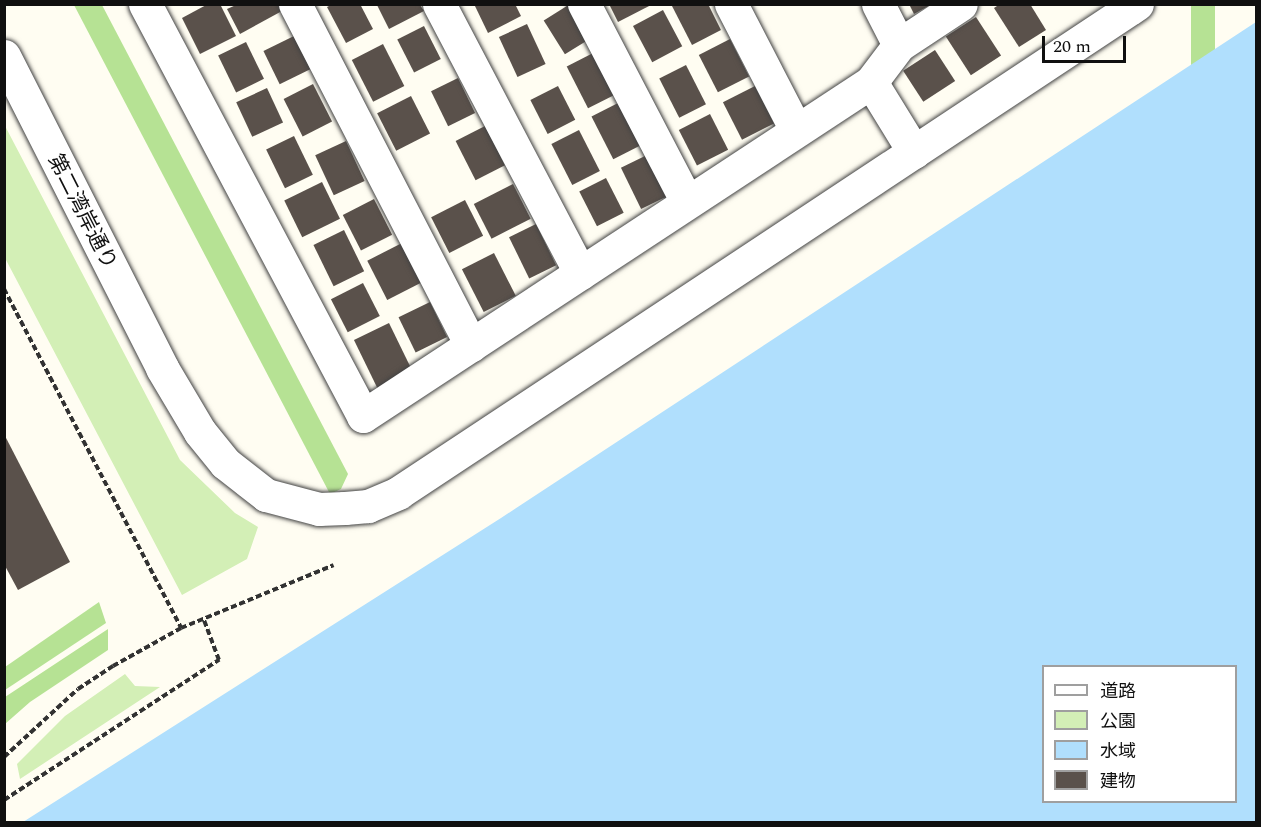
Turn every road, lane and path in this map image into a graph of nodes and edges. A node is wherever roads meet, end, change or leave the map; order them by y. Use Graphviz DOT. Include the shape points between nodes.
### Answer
graph roads {
  1 [pos="295,4"];
  2 [pos="440,4"];
  3 [pos="584,4"];
  4 [pos="731,4"];
  5 [pos="878,4"];
  6 [pos="961,4"];
  7 [pos="1137,4"];
  8 [pos="157,9"];
  9 [pos="899,45"];
  10 [pos="4,56"];
  11 [pos="871,82"];
  12 [pos="796,130"];
  13 [pos="914,152"];
  14 [pos="687,202"];
  15 [pos="580,273"];
  16 [pos="4,289"];
  17 [pos="471,345"];
  18 [pos="334,565"];
  19 [pos="204,620"];
  20 [pos="181,628"];
  21 [pos="4,757"];
  22 [pos="5,798"];
  1 -- 17 [label="street"];
  2 -- 15 [label="street"];
  3 -- 14 [label="street"];
  4 -- 12 [label="street"];
  5 -- 9 [label="street"];
  6 -- 9 [label="street"];
  7 -- 13 [label="street, 第二湾岸通り"];
  8 -- 17 [label="street" via="363,416"];
  9 -- 11 [label="street"];
  10 -- 13 [label="street, 第二湾岸通り" via="162,368 200,432 245,482 266,495 319,509 368,506 406,488"];
  11 -- 12 [label="street"];
  11 -- 13 [label="street"];
  12 -- 14 [label="street"];
  14 -- 15 [label="street"];
  15 -- 17 [label="street"];
  16 -- 20 [label="path"];
  18 -- 19 [label="path"];
  19 -- 20 [label="path"];
  19 -- 22 [label="path" via="219,660"];
  20 -- 21 [label="path" via="78,689"];
}
